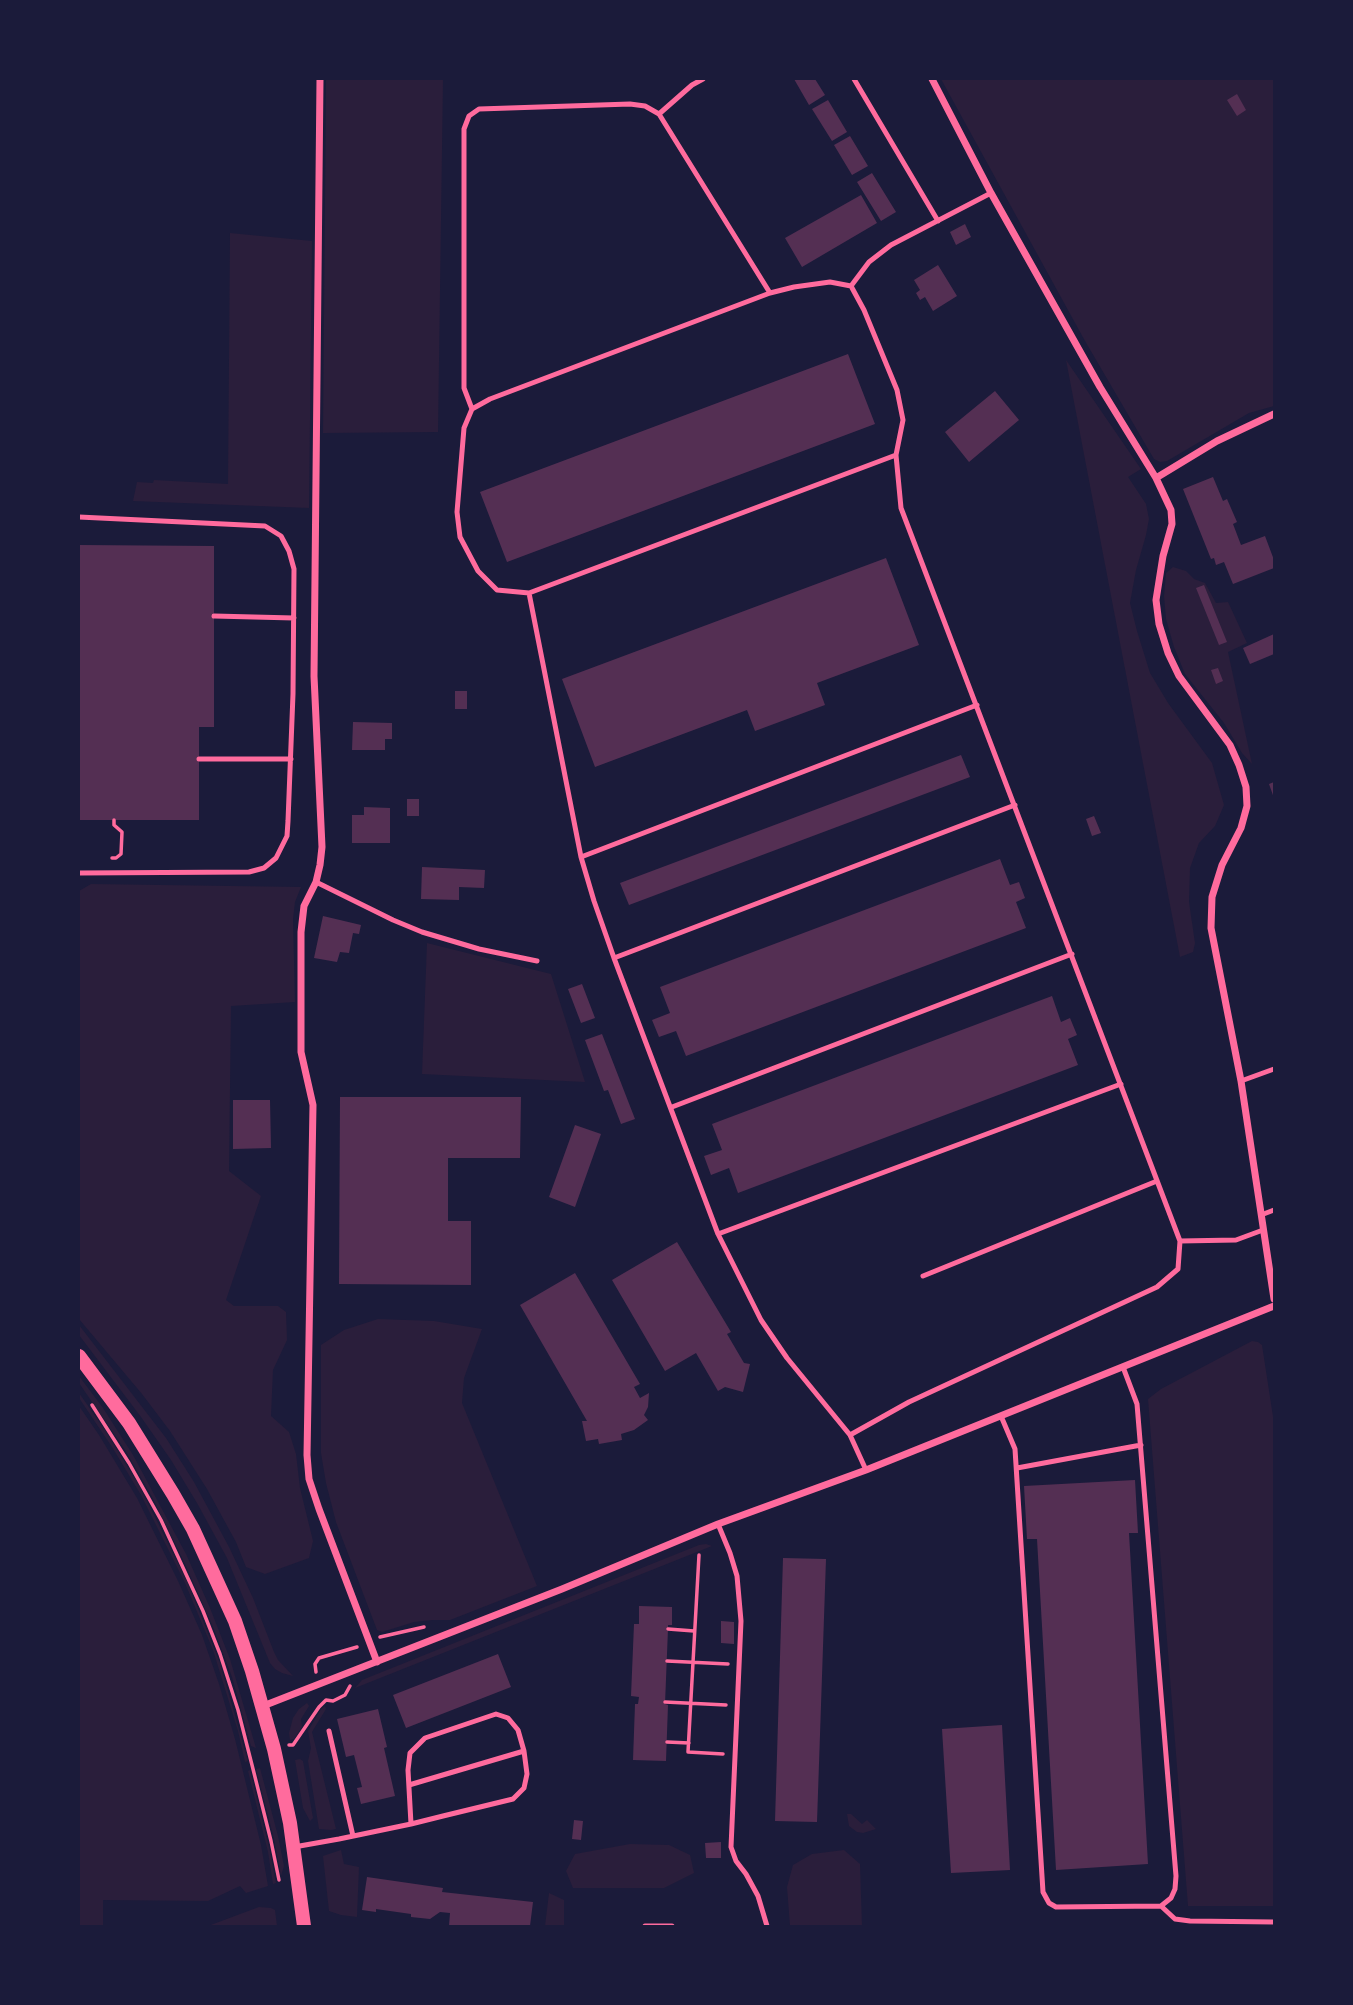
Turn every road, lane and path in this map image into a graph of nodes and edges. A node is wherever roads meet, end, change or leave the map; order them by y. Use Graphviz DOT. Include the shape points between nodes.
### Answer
graph roads {
  1 [pos="320,79"];
  2 [pos="704,79"];
  3 [pos="855,79"];
  4 [pos="932,79"];
  5 [pos="659,114"];
  6 [pos="991,193"];
  7 [pos="938,220"];
  8 [pos="851,286"];
  9 [pos="770,293"];
  10 [pos="472,409"];
  11 [pos="1274,414"];
  12 [pos="896,454"];
  13 [pos="1156,478"];
  14 [pos="79,517"];
  15 [pos="529,593"];
  16 [pos="214,616"];
  17 [pos="294,618"];
  18 [pos="977,705"];
  19 [pos="199,759"];
  20 [pos="291,759"];
  21 [pos="1015,805"];
  22 [pos="114,820"];
  23 [pos="581,857"];
  24 [pos="104,858"];
  25 [pos="79,873"];
  26 [pos="316,882"];
  27 [pos="1072,954"];
  28 [pos="614,958"];
  29 [pos="537,961"];
  30 [pos="1274,1069"];
  31 [pos="1241,1081"];
  32 [pos="1121,1084"];
  33 [pos="671,1107"];
  34 [pos="1157,1181"];
  35 [pos="1274,1210"];
  36 [pos="1261,1215"];
  37 [pos="1263,1230"];
  38 [pos="718,1234"];
  39 [pos="1180,1241"];
  40 [pos="923,1276"];
  41 [pos="1274,1299"];
  42 [pos="1274,1306"];
  43 [pos="79,1356"];
  44 [pos="1123,1367"];
  45 [pos="88,1399"];
  46 [pos="1001,1416"];
  47 [pos="850,1435"];
  48 [pos="1141,1445"];
  49 [pos="1017,1468"];
  50 [pos="866,1470"];
  51 [pos="718,1524"];
  52 [pos="699,1555"];
  53 [pos="430,1625"];
  54 [pos="668,1629"];
  55 [pos="695,1631"];
  56 [pos="369,1642"];
  57 [pos="667,1661"];
  58 [pos="377,1662"];
  59 [pos="693,1663"];
  60 [pos="740,1665"];
  61 [pos="315,1671"];
  62 [pos="326,1700"];
  63 [pos="665,1702"];
  64 [pos="691,1703"];
  65 [pos="738,1705"];
  66 [pos="262,1706"];
  67 [pos="330,1731"];
  68 [pos="667,1742"];
  69 [pos="689,1743"];
  70 [pos="293,1745"];
  71 [pos="524,1751"];
  72 [pos="735,1754"];
  73 [pos="409,1785"];
  74 [pos="411,1824"];
  75 [pos="353,1836"];
  76 [pos="294,1847"];
  77 [pos="282,1888"];
  78 [pos="1161,1906"];
  79 [pos="1274,1922"];
  80 [pos="304,1926"];
  81 [pos="645,1926"];
  82 [pos="672,1926"];
  83 [pos="766,1926"];
  1 -- 26 [label="street" via="314,676 322,847"];
  2 -- 5 [label="lane"];
  3 -- 7 [label="lane"];
  4 -- 6 [label="street"];
  5 -- 9 [label="lane"];
  5 -- 10 [label="lane" via="630,104 479,109 469,117 464,129 464,388"];
  6 -- 7 [label="lane"];
  6 -- 13 [label="street"];
  7 -- 8 [label="lane" via="891,245 869,262"];
  8 -- 9 [label="lane" via="830,282"];
  8 -- 12 [label="lane" via="897,390 903,420"];
  9 -- 10 [label="lane"];
  10 -- 15 [label="lane" via="464,428 457,512 460,537 478,571 497,590"];
  11 -- 13 [label="street"];
  12 -- 15 [label="lane"];
  12 -- 18 [label="lane" via="901,508"];
  13 -- 31 [label="street" via="1171,510 1172,524 1156,600 1159,624 1179,676 1230,745 1245,787 1247,806 1212,897 1211,928"];
  14 -- 17 [label="lane" via="253,524 273,529 289,551 294,569"];
  15 -- 23 [label="lane"];
  16 -- 17 [label="lane"];
  17 -- 20 [label="lane"];
  18 -- 21 [label="lane"];
  18 -- 23 [label="lane"];
  19 -- 20 [label="lane"];
  20 -- 25 [label="lane" via="287,836 276,858 264,868 249,872"];
  21 -- 27 [label="lane"];
  21 -- 28 [label="lane"];
  22 -- 24 [label="path" via="122,832 121,854"];
  23 -- 28 [label="lane"];
  26 -- 29 [label="lane" via="422,932"];
  26 -- 56 [label="street" via="304,906 301,932 302,1052 313,1105 307,1455 309,1479"];
  27 -- 32 [label="lane"];
  27 -- 33 [label="lane"];
  28 -- 33 [label="lane"];
  30 -- 31 [label="lane"];
  31 -- 36 [label="street"];
  32 -- 34 [label="lane"];
  32 -- 38 [label="lane"];
  33 -- 38 [label="lane"];
  34 -- 39 [label="lane"];
  34 -- 40 [label="lane"];
  35 -- 36 [label="lane"];
  36 -- 37 [label="street"];
  37 -- 39 [label="lane" via="1236,1240"];
  37 -- 41 [label="street"];
  38 -- 47 [label="lane" via="761,1320"];
  39 -- 47 [label="lane" via="1178,1269 1157,1287 909,1402"];
  42 -- 44 [label="street"];
  43 -- 66 [label="main road" via="140,1440 193,1529 235,1621"];
  44 -- 46 [label="street"];
  44 -- 48 [label="lane" via="1137,1404"];
  45 -- 77 [label="path" via="160,1520 216,1643 238,1710"];
  46 -- 49 [label="lane" via="1015,1448"];
  46 -- 50 [label="street"];
  47 -- 50 [label="lane"];
  48 -- 49 [label="lane"];
  48 -- 78 [label="lane" via="1176,1876 1171,1898"];
  49 -- 78 [label="lane" via="1043,1892 1056,1907"];
  50 -- 51 [label="street"];
  51 -- 58 [label="street"];
  51 -- 60 [label="lane" via="740,1596"];
  52 -- 55 [label="path"];
  53 -- 56 [label="path"];
  54 -- 55 [label="path"];
  55 -- 59 [label="path"];
  56 -- 58 [label="street"];
  56 -- 61 [label="path" via="319,1658"];
  57 -- 59 [label="path"];
  58 -- 66 [label="street"];
  59 -- 60 [label="path"];
  59 -- 64 [label="path"];
  60 -- 65 [label="lane"];
  62 -- 70 [label="path"];
  63 -- 64 [label="path"];
  64 -- 65 [label="path"];
  64 -- 69 [label="path"];
  65 -- 72 [label="lane"];
  66 -- 76 [label="main road"];
  67 -- 75 [label="lane"];
  68 -- 69 [label="path"];
  69 -- 72 [label="path" via="688,1752"];
  71 -- 73 [label="lane"];
  71 -- 73 [label="lane" via="518,1730 508,1718 496,1714 425,1738 410,1753"];
  71 -- 74 [label="lane" via="524,1788 513,1799"];
  72 -- 83 [label="lane" via="731,1847 758,1896"];
  73 -- 74 [label="lane"];
  74 -- 75 [label="lane"];
  75 -- 76 [label="lane"];
  76 -- 80 [label="main road"];
  78 -- 79 [label="lane" via="1175,1919"];
  81 -- 82 [label="lane"];
}
